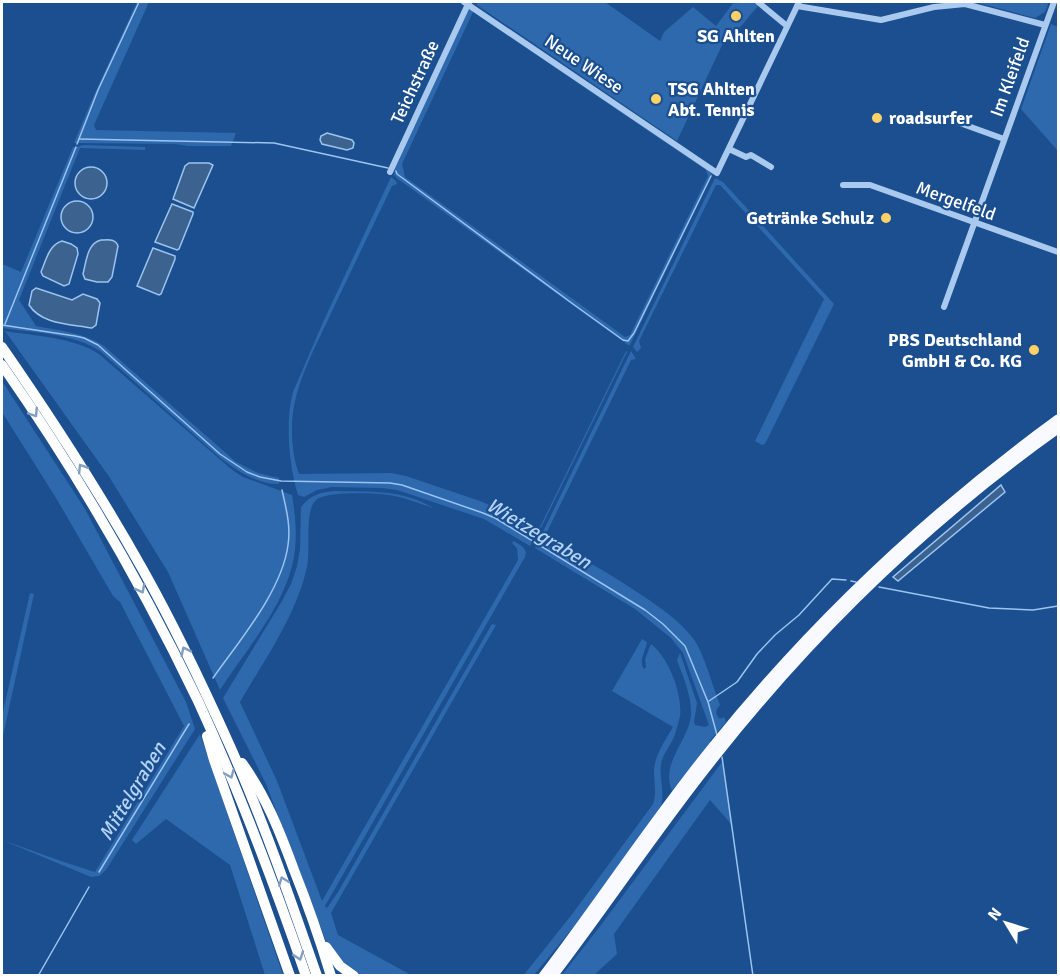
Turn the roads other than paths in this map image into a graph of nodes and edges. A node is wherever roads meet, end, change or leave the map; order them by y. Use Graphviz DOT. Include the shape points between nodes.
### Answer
graph roads {
  1 [pos="467,2"];
  2 [pos="758,2"];
  3 [pos="1054,2"];
  4 [pos="798,4"];
  5 [pos="1045,25"];
  6 [pos="787,26"];
  7 [pos="957,122"];
  8 [pos="1004,139"];
  9 [pos="729,149"];
  10 [pos="771,167"];
  11 [pos="390,172"];
  12 [pos="843,185"];
  13 [pos="974,223"];
  14 [pos="1059,252"];
  15 [pos="944,307"];
  16 [pos="2,347"];
  17 [pos="2,365"];
  18 [pos="1059,419"];
  19 [pos="1059,429"];
  20 [pos="197,701"];
  21 [pos="731,730"];
  22 [pos="231,748"];
  23 [pos="713,752"];
  24 [pos="318,934"];
  25 [pos="290,975"];
  26 [pos="306,975"];
  27 [pos="317,975"];
  28 [pos="331,975"];
  29 [pos="354,975"];
  30 [pos="543,975"];
  31 [pos="553,975"];
  1 -- 9 [label="street, Neue Wiese" via="717,173"];
  1 -- 11 [label="street, Teichstraße"];
  2 -- 6 [label="street"];
  3 -- 5 [label="street, Im Kleifeld"];
  4 -- 5 [label="street, Im Kleifeld" via="881,20 965,4"];
  4 -- 6 [label="street"];
  5 -- 8 [label="street, Im Kleifeld"];
  6 -- 9 [label="street"];
  7 -- 8 [label="street, Im Kleifeld"];
  8 -- 13 [label="street, Im Kleifeld"];
  9 -- 10 [label="street" via="746,158 751,155"];
  12 -- 13 [label="street, Mergelfeld" via="870,185"];
  13 -- 14 [label="street, Mergelfeld"];
  13 -- 15 [label="street, Im Kleifeld"];
  22 -- 16 [label="highway, one-way" via="144,571 63,437"];
  17 -- 20 [label="highway, one-way" via="113,538"];
  18 -- 21 [label="highway" via="972,485 872,574 777,671"];
  19 -- 21 [label="highway" via="926,535 831,625"];
  20 -- 25 [label="highway"];
  20 -- 26 [label="highway, one-way" via="245,812"];
  21 -- 23 [label="highway"];
  22 -- 24 [label="highway" via="267,803"];
  27 -- 22 [label="highway, one-way"];
  23 -- 30 [label="highway"];
  23 -- 31 [label="highway"];
  24 -- 28 [label="highway"];
  24 -- 29 [label="highway" via="340,966"];
}
